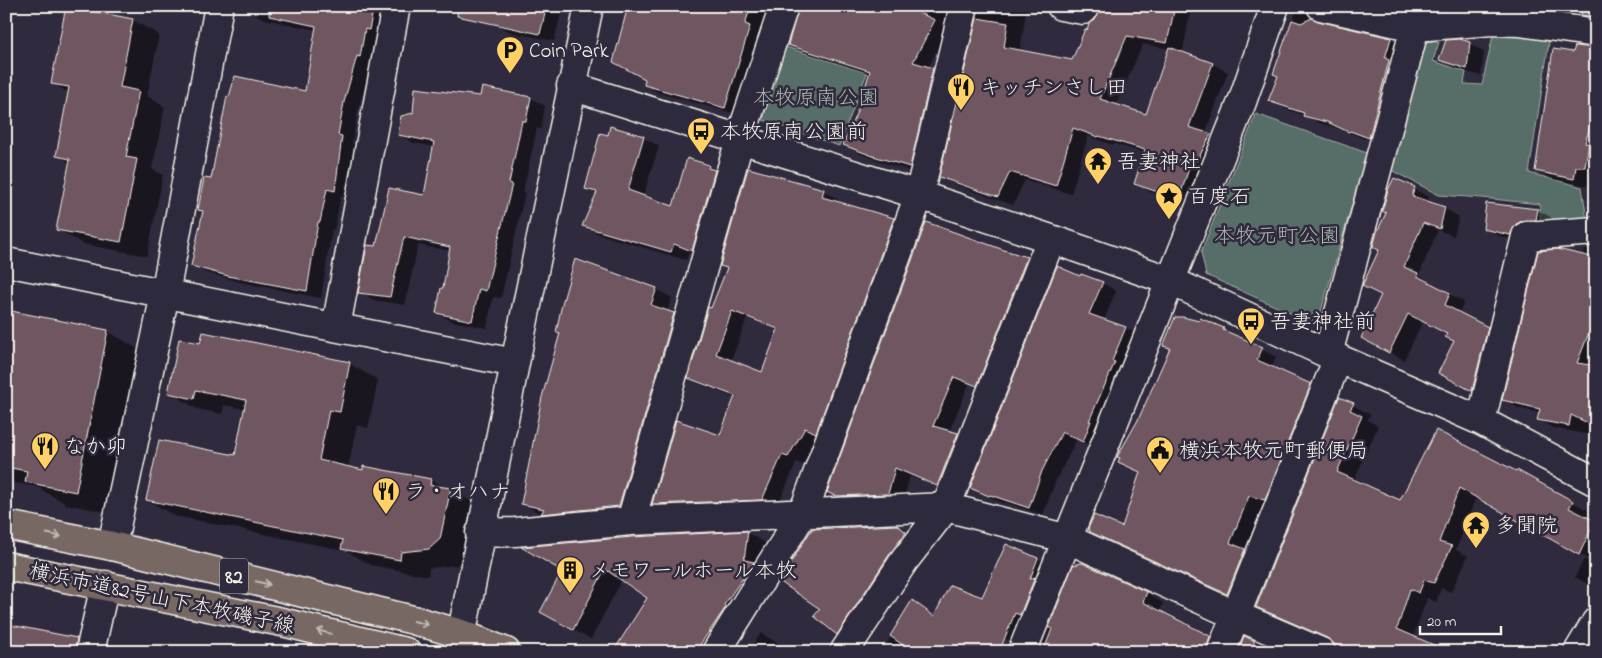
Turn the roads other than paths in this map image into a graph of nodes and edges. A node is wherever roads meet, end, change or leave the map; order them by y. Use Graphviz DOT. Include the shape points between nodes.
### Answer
graph roads {
  1 [pos="219,6"];
  2 [pos="396,6"];
  3 [pos="588,6"];
  4 [pos="784,6"];
  5 [pos="964,6"];
  6 [pos="1061,6"];
  7 [pos="1084,6"];
  8 [pos="1276,6"];
  9 [pos="1321,6"];
  10 [pos="1488,14"];
  11 [pos="1415,28"];
  12 [pos="1596,33"];
  13 [pos="572,86"];
  14 [pos="740,139"];
  15 [pos="919,196"];
  16 [pos="1596,231"];
  17 [pos="1052,239"];
  18 [pos="6,262"];
  19 [pos="1171,282"];
  20 [pos="165,294"];
  21 [pos="336,326"];
  22 [pos="1333,356"];
  23 [pos="515,363"];
  24 [pos="1481,420"];
  25 [pos="1596,482"];
  26 [pos="946,507"];
  27 [pos="803,513"];
  28 [pos="631,521"];
  29 [pos="6,525"];
  30 [pos="480,533"];
  31 [pos="1068,539"];
  32 [pos="112,546"];
  33 [pos="6,566"];
  34 [pos="104,585"];
  35 [pos="1236,615"];
  36 [pos="1596,622"];
  37 [pos="459,643"];
  38 [pos="90,652"];
  39 [pos="406,652"];
  40 [pos="506,652"];
  41 [pos="716,652"];
  42 [pos="844,652"];
  43 [pos="1022,652"];
  44 [pos="1221,652"];
  45 [pos="1321,652"];
  46 [pos="1578,652"];
  1 -- 20 [label="street"];
  2 -- 21 [label="street"];
  3 -- 13 [label="street"];
  4 -- 14 [label="street"];
  5 -- 15 [label="street"];
  6 -- 7 [label="street" via="1083,10"];
  8 -- 19 [label="street"];
  9 -- 11 [label="street"];
  10 -- 11 [label="street"];
  10 -- 12 [label="street"];
  11 -- 22 [label="street"];
  13 -- 14 [label="street"];
  13 -- 23 [label="street"];
  14 -- 15 [label="street"];
  14 -- 28 [label="street"];
  15 -- 17 [label="street"];
  15 -- 27 [label="street"];
  16 -- 24 [label="street" via="1526,236"];
  17 -- 19 [label="street"];
  17 -- 26 [label="street"];
  18 -- 20 [label="street"];
  19 -- 22 [label="street"];
  19 -- 31 [label="street"];
  20 -- 21 [label="street"];
  20 -- 32 [label="street"];
  21 -- 23 [label="street"];
  22 -- 24 [label="street"];
  22 -- 35 [label="street"];
  23 -- 30 [label="street"];
  24 -- 25 [label="street"];
  26 -- 27 [label="street"];
  26 -- 31 [label="street"];
  26 -- 42 [label="street" via="904,561"];
  27 -- 28 [label="street"];
  27 -- 41 [label="street"];
  28 -- 30 [label="street"];
  29 -- 32 [label="main road, 横浜市道82号山下本牧磯子線 / 82, one-way"];
  30 -- 37 [label="street"];
  31 -- 35 [label="street"];
  31 -- 43 [label="street"];
  32 -- 37 [label="main road, 横浜市道82号山下本牧磯子線 / 82, one-way" via="404,618"];
  33 -- 34 [label="main road, 横浜市道82号山下本牧磯子線 / 82"];
  34 -- 38 [label="street"];
  39 -- 34 [label="main road, 横浜市道82号山下本牧磯子線 / 82, one-way"];
  35 -- 44 [label="street"];
  35 -- 45 [label="street"];
  36 -- 46 [label="street"];
  37 -- 40 [label="main road, 横浜市道82号山下本牧磯子線 / 82"];
}
